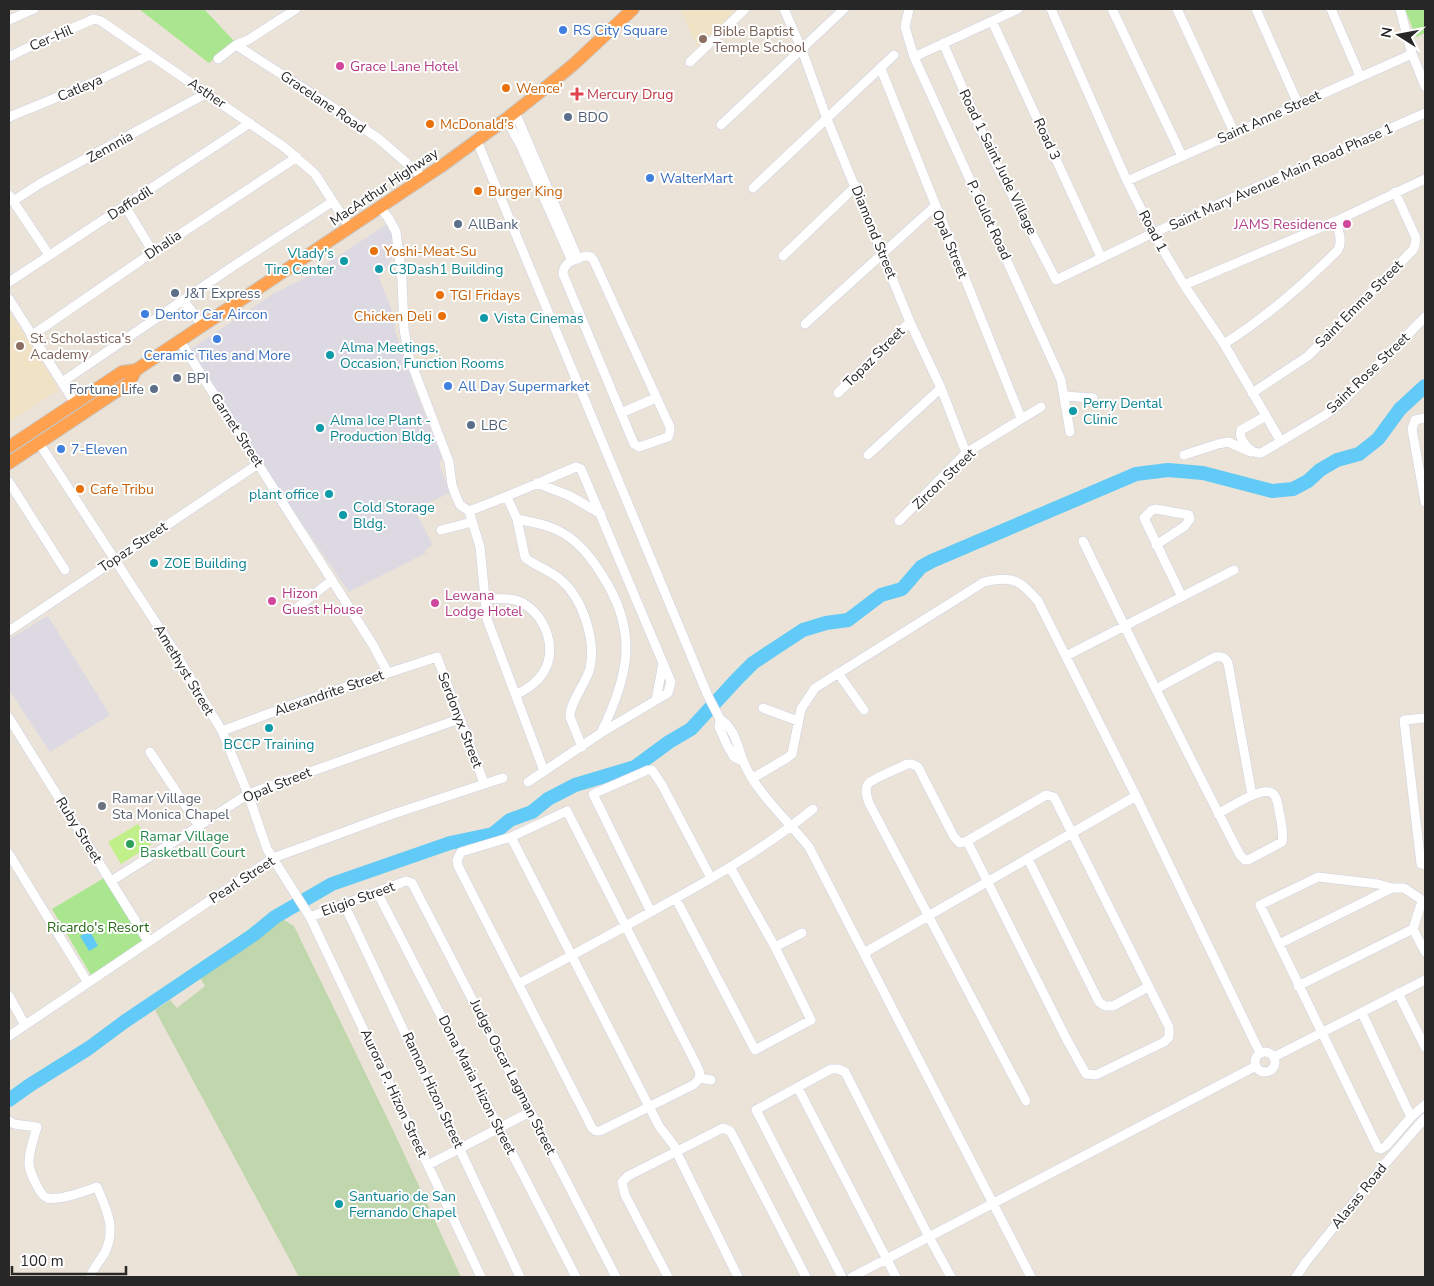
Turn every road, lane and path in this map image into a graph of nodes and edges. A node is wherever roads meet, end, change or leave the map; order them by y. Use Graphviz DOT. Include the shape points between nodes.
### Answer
graph roads {
  1 [pos="34,9"];
  2 [pos="296,9"];
  3 [pos="633,9"];
  4 [pos="745,9"];
  5 [pos="784,9"];
  6 [pos="844,9"];
  7 [pos="909,9"];
  8 [pos="1018,9"];
  9 [pos="1051,9"];
  10 [pos="1112,9"];
  11 [pos="1177,9"];
  12 [pos="1256,9"];
  13 [pos="1331,9"];
  14 [pos="1400,9"];
  15 [pos="94,19"];
  16 [pos="9,20"];
  17 [pos="992,21"];
  18 [pos="943,43"];
  19 [pos="236,45"];
  20 [pos="802,50"];
  21 [pos="1412,54"];
  22 [pos="894,55"];
  23 [pos="150,56"];
  24 [pos="9,57"];
  25 [pos="914,57"];
  26 [pos="218,59"];
  27 [pos="690,62"];
  28 [pos="880,69"];
  29 [pos="1360,76"];
  30 [pos="1425,86"];
  31 [pos="207,94"];
  32 [pos="1298,104"];
  33 [pos="1425,113"];
  34 [pos="511,115"];
  35 [pos="9,117"];
  36 [pos="827,119"];
  37 [pos="250,123"];
  38 [pos="721,125"];
  39 [pos="1234,132"];
  40 [pos="476,140"];
  41 [pos="1182,156"];
  42 [pos="297,157"];
  43 [pos="424,178"];
  44 [pos="1425,179"];
  45 [pos="1128,180"];
  46 [pos="856,186"];
  47 [pos="753,188"];
  48 [pos="1396,192"];
  49 [pos="11,198"];
  50 [pos="332,202"];
  51 [pos="125,206"];
  52 [pos="935,206"];
  53 [pos="380,207"];
  54 [pos="1336,221"];
  55 [pos="350,228"];
  56 [pos="1153,233"];
  57 [pos="153,252"];
  58 [pos="882,254"];
  59 [pos="49,255"];
  60 [pos="783,256"];
  61 [pos="1101,257"];
  62 [pos="575,260"];
  63 [pos="1056,280"];
  64 [pos="9,282"];
  65 [pos="1184,285"];
  66 [pos="9,299"];
  67 [pos="184,301"];
  68 [pos="1425,318"];
  69 [pos="910,322"];
  70 [pos="805,324"];
  71 [pos="202,326"];
  72 [pos="31,336"];
  73 [pos="180,341"];
  74 [pos="1224,344"];
  75 [pos="136,370"];
  76 [pos="62,382"];
  77 [pos="941,388"];
  78 [pos="838,393"];
  79 [pos="1252,393"];
  80 [pos="1064,396"];
  81 [pos="656,398"];
  82 [pos="1093,398"];
  83 [pos="75,404"];
  84 [pos="1041,407"];
  85 [pos="621,413"];
  86 [pos="1266,416"];
  87 [pos="1021,418"];
  88 [pos="1425,418"];
  89 [pos="1070,432"];
  90 [pos="1280,440"];
  91 [pos="39,443"];
  92 [pos="9,447"];
  93 [pos="1251,452"];
  94 [pos="966,453"];
  95 [pos="868,454"];
  96 [pos="1184,455"];
  97 [pos="9,463"];
  98 [pos="258,464"];
  99 [pos="9,482"];
  100 [pos="537,483"];
  101 [pos="507,497"];
  102 [pos="1425,502"];
  103 [pos="469,511"];
  104 [pos="601,514"];
  105 [pos="517,518"];
  106 [pos="899,521"];
  107 [pos="472,522"];
  108 [pos="441,530"];
  109 [pos="1082,541"];
  110 [pos="1156,545"];
  111 [pos="115,558"];
  112 [pos="65,570"];
  113 [pos="1234,570"];
  114 [pos="332,580"];
  115 [pos="634,592"];
  116 [pos="1182,597"];
  117 [pos="485,599"];
  118 [pos="617,599"];
  119 [pos="293,610"];
  120 [pos="1124,627"];
  121 [pos="9,631"];
  122 [pos="1066,656"];
  123 [pos="437,657"];
  124 [pos="388,673"];
  125 [pos="838,673"];
  126 [pos="1156,689"];
  127 [pos="516,695"];
  128 [pos="762,708"];
  129 [pos="864,710"];
  130 [pos="9,718"];
  131 [pos="1425,718"];
  132 [pos="458,719"];
  133 [pos="798,721"];
  134 [pos="222,731"];
  135 [pos="601,733"];
  136 [pos="582,747"];
  137 [pos="150,752"];
  138 [pos="544,771"];
  139 [pos="503,778"];
  140 [pos="753,778"];
  141 [pos="528,782"];
  142 [pos="484,783"];
  143 [pos="248,794"];
  144 [pos="1252,795"];
  145 [pos="1136,796"];
  146 [pos="813,809"];
  147 [pos="1218,814"];
  148 [pos="200,826"];
  149 [pos="792,826"];
  150 [pos="1072,832"];
  151 [pos="511,837"];
  152 [pos="967,841"];
  153 [pos="9,854"];
  154 [pos="273,858"];
  155 [pos="1028,859"];
  156 [pos="1425,865"];
  157 [pos="730,867"];
  158 [pos="711,878"];
  159 [pos="111,881"];
  160 [pos="406,882"];
  161 [pos="987,882"];
  162 [pos="1392,888"];
  163 [pos="378,892"];
  164 [pos="676,899"];
  165 [pos="1424,902"];
  166 [pos="344,904"];
  167 [pos="652,912"];
  168 [pos="308,913"];
  169 [pos="929,915"];
  170 [pos="625,927"];
  171 [pos="1413,929"];
  172 [pos="802,933"];
  173 [pos="148,941"];
  174 [pos="1279,944"];
  175 [pos="775,947"];
  176 [pos="1425,952"];
  177 [pos="864,953"];
  178 [pos="571,956"];
  179 [pos="1425,980"];
  180 [pos="88,984"];
  181 [pos="518,984"];
  182 [pos="1298,986"];
  183 [pos="1148,987"];
  184 [pos="1398,993"];
  185 [pos="9,996"];
  186 [pos="1362,1013"];
  187 [pos="25,1025"];
  188 [pos="1322,1033"];
  189 [pos="9,1036"];
  190 [pos="1425,1047"];
  191 [pos="1260,1053"];
  192 [pos="1274,1057"];
  193 [pos="1256,1066"];
  194 [pos="700,1078"];
  195 [pos="711,1080"];
  196 [pos="798,1088"];
  197 [pos="1026,1100"];
  198 [pos="1425,1105"];
  199 [pos="650,1106"];
  200 [pos="530,1112"];
  201 [pos="1411,1117"];
  202 [pos="1425,1118"];
  203 [pos="9,1121"];
  204 [pos="499,1128"];
  205 [pos="460,1149"];
  206 [pos="676,1151"];
  207 [pos="428,1165"];
  208 [pos="992,1205"];
  209 [pos="929,1237"];
  210 [pos="886,1259"];
  211 [pos="90,1277"];
  212 [pos="481,1277"];
  213 [pos="520,1277"];
  214 [pos="576,1277"];
  215 [pos="616,1277"];
  216 [pos="668,1277"];
  217 [pos="738,1277"];
  218 [pos="806,1277"];
  219 [pos="842,1277"];
  220 [pos="852,1277"];
  221 [pos="896,1277"];
  222 [pos="951,1277"];
  223 [pos="1030,1277"];
  224 [pos="1296,1277"];
  1 -- 16 [label="street"];
  2 -- 19 [label="street"];
  3 -- 34 [label="highway, MacArthur Highway" via="574,64"];
  4 -- 27 [label="street"];
  5 -- 20 [label="street, Diamond Street"];
  6 -- 20 [label="street"];
  7 -- 25 [label="street, P. Gulot Road" via="905,27"];
  8 -- 17 [label="street"];
  9 -- 45 [label="street, Road 1"];
  10 -- 41 [label="street"];
  11 -- 39 [label="street"];
  12 -- 32 [label="street"];
  13 -- 29 [label="street"];
  14 -- 21 [label="street"];
  15 -- 23 [label="street, Asther"];
  15 -- 24 [label="street, Cer-Hil"];
  17 -- 18 [label="street"];
  17 -- 61 [label="street, Road 3"];
  18 -- 25 [label="street"];
  18 -- 63 [label="street, Road 1 Saint Jude Village" via="995,162"];
  19 -- 26 [label="street"];
  19 -- 43 [label="street, Gracelane Road" via="379,139"];
  20 -- 36 [label="street, Diamond Street"];
  20 -- 38 [label="street"];
  21 -- 29 [label="street, Saint Anne Street"];
  21 -- 30 [label="street"];
  22 -- 28 [label="street"];
  23 -- 31 [label="street, Asther"];
  23 -- 35 [label="street, Catleya"];
  25 -- 80 [label="street, P. Gulot Road" via="1054,364"];
  28 -- 36 [label="street"];
  28 -- 52 [label="street, Opal Street"];
  29 -- 32 [label="street, Saint Anne Street"];
  31 -- 37 [label="street, Asther"];
  31 -- 49 [label="street, Zennnia"];
  32 -- 39 [label="street, Saint Anne Street"];
  33 -- 56 [label="street, Saint Mary Avenue Main Road Phase 1"];
  34 -- 40 [label="highway, MacArthur Highway"];
  34 -- 62 [label="street"];
  36 -- 46 [label="street, Diamond Street"];
  36 -- 47 [label="street"];
  37 -- 42 [label="street, Asther"];
  37 -- 51 [label="street, Daffodil"];
  39 -- 41 [label="street, Saint Anne Street"];
  40 -- 43 [label="highway, MacArthur Highway"];
  40 -- 140 [label="street" via="718,715 719,727 730,751 744,762"];
  41 -- 45 [label="street, Saint Anne Street"];
  42 -- 50 [label="street, Asther" via="315,174"];
  42 -- 57 [label="street, Dhalia"];
  43 -- 53 [label="highway, MacArthur Highway"];
  44 -- 48 [label="street"];
  45 -- 56 [label="street, Road 1"];
  46 -- 58 [label="street, Diamond Street"];
  46 -- 60 [label="street"];
  48 -- 54 [label="street"];
  48 -- 79 [label="street, Saint Emma Street" via="1416,238 1413,250 1308,356"];
  49 -- 59 [label="street"];
  50 -- 55 [label="street, Asther"];
  50 -- 67 [label="street"];
  51 -- 57 [label="street"];
  51 -- 59 [label="street, Daffodil"];
  52 -- 58 [label="street"];
  52 -- 87 [label="street, Opal Street"];
  53 -- 55 [label="highway, MacArthur Highway"];
  53 -- 103 [label="street" via="396,232 409,357 449,462 456,496 460,505"];
  54 -- 65 [label="street"];
  54 -- 74 [label="street" via="1341,246 1338,250 1283,302"];
  55 -- 71 [label="highway, MacArthur Highway"];
  56 -- 61 [label="street, Saint Mary Avenue Main Road Phase 1"];
  56 -- 65 [label="street, Road 1"];
  57 -- 72 [label="street, Dhalia"];
  58 -- 69 [label="street, Diamond Street"];
  58 -- 70 [label="street"];
  59 -- 64 [label="street, Daffodil"];
  61 -- 63 [label="street, Saint Mary Avenue Main Road Phase 1"];
  62 -- 81 [label="street" via="586,256 594,261"];
  62 -- 85 [label="street" via="567,264 563,274"];
  65 -- 74 [label="street, Road 1"];
  66 -- 72 [label="street"];
  67 -- 71 [label="street"];
  67 -- 76 [label="street"];
  68 -- 90 [label="street, Saint Rose Street" via="1342,402"];
  69 -- 77 [label="street, Diamond Street"];
  69 -- 78 [label="street, Topaz Street"];
  71 -- 73 [label="highway, MacArthur Highway"];
  72 -- 76 [label="street"];
  73 -- 75 [label="highway, MacArthur Highway"];
  73 -- 98 [label="street, Garnet Street"];
  74 -- 79 [label="street, Road 1"];
  75 -- 83 [label="highway, MacArthur Highway" via="122,372"];
  75 -- 91 [label="highway, MacArthur Highway" via="130,383"];
  76 -- 83 [label="street"];
  77 -- 94 [label="street, Diamond Street"];
  77 -- 95 [label="street"];
  79 -- 86 [label="street, Road 1"];
  80 -- 82 [label="street"];
  80 -- 89 [label="street, P. Gulot Road"];
  81 -- 85 [label="street"];
  81 -- 85 [label="street" via="670,427 668,437 637,446"];
  83 -- 92 [label="highway, MacArthur Highway"];
  84 -- 87 [label="street, Zircon Street"];
  86 -- 90 [label="street, Road 1"];
  86 -- 93 [label="street" via="1241,430 1240,436"];
  87 -- 94 [label="street, Zircon Street"];
  88 -- 102 [label="street" via="1416,420 1412,429"];
  90 -- 93 [label="street, Saint Rose Street" via="1261,453"];
  91 -- 97 [label="highway, MacArthur Highway"];
  91 -- 111 [label="street, Amethyst Street"];
  93 -- 96 [label="street" via="1228,442"];
  94 -- 106 [label="street, Zircon Street"];
  98 -- 111 [label="street, Topaz Street"];
  98 -- 114 [label="street, Garnet Street"];
  99 -- 112 [label="street"];
  100 -- 101 [label="street"];
  100 -- 104 [label="street" via="570,496"];
  100 -- 104 [label="street" via="581,469"];
  101 -- 103 [label="street"];
  101 -- 105 [label="street"];
  103 -- 107 [label="street"];
  104 -- 115 [label="street"];
  105 -- 118 [label="street" via="556,529 582,547"];
  105 -- 136 [label="street" via="525,557 561,580 585,617 590,632 590,668 569,712"];
  107 -- 108 [label="street"];
  107 -- 117 [label="street" via="480,547"];
  109 -- 120 [label="street"];
  110 -- 110 [label="street" via="1144,518 1149,512 1156,509 1189,515 1185,526"];
  110 -- 116 [label="street"];
  111 -- 121 [label="street, Topaz Street"];
  111 -- 134 [label="street, Amethyst Street"];
  113 -- 116 [label="street"];
  114 -- 119 [label="street"];
  114 -- 124 [label="street, Garnet Street"];
  115 -- 118 [label="street"];
  115 -- 135 [label="street" via="671,682 670,689"];
  116 -- 120 [label="street"];
  117 -- 127 [label="street" via="487,619"];
  117 -- 127 [label="street" via="521,602 539,618 547,633 550,644 544,672 535,683"];
  118 -- 135 [label="street" via="627,647 615,704"];
  120 -- 122 [label="street"];
  120 -- 126 [label="street"];
  122 -- 125 [label="street" via="1038,601 1028,589 1014,580 997,579 977,586"];
  122 -- 145 [label="street"];
  123 -- 124 [label="street, Alexandrite Street"];
  123 -- 132 [label="street, Serdonyx Street"];
  124 -- 134 [label="street, Alexandrite Street"];
  125 -- 129 [label="street"];
  125 -- 133 [label="street" via="815,688 801,709"];
  126 -- 144 [label="street" via="1215,657 1226,659"];
  126 -- 147 [label="street"];
  127 -- 138 [label="street"];
  128 -- 133 [label="street"];
  130 -- 159 [label="street, Ruby Street"];
  131 -- 156 [label="street" via="1404,720 1422,864"];
  132 -- 142 [label="street, Serdonyx Street"];
  132 -- 143 [label="street, Opal Street"];
  133 -- 140 [label="street" via="792,754"];
  134 -- 143 [label="street, Amethyst Street"];
  135 -- 136 [label="street"];
  136 -- 138 [label="street"];
  137 -- 148 [label="street"];
  138 -- 141 [label="street"];
  139 -- 142 [label="street, Pearl Street"];
  140 -- 149 [label="street"];
  142 -- 154 [label="street, Pearl Street"];
  143 -- 148 [label="street, Opal Street"];
  143 -- 154 [label="street, Amethyst Street" via="262,837"];
  144 -- 147 [label="street"];
  144 -- 147 [label="street" via="1271,792 1278,804 1282,842 1276,846 1245,860"];
  145 -- 150 [label="street"];
  145 -- 191 [label="street"];
  146 -- 149 [label="street"];
  148 -- 159 [label="street, Opal Street"];
  149 -- 157 [label="street"];
  149 -- 177 [label="street" via="809,847"];
  150 -- 152 [label="street" via="1054,797 1048,795"];
  150 -- 155 [label="street"];
  150 -- 183 [label="street"];
  151 -- 170 [label="street" via="567,811"];
  151 -- 178 [label="street"];
  151 -- 181 [label="street" via="461,852 457,860"];
  152 -- 161 [label="street"];
  152 -- 169 [label="street" via="957,842 915,765 907,764 868,785 866,796"];
  153 -- 180 [label="street"];
  154 -- 168 [label="street, Amethyst Street"];
  154 -- 173 [label="street, Pearl Street"];
  155 -- 161 [label="street"];
  155 -- 183 [label="street" via="1099,1002 1112,1006"];
  157 -- 158 [label="street"];
  157 -- 175 [label="street"];
  158 -- 164 [label="street"];
  158 -- 167 [label="street" via="652,770 593,794"];
  159 -- 173 [label="street, Ruby Street"];
  160 -- 163 [label="street, Eligio Street"];
  160 -- 200 [label="street, Judge Oscar Lagman Street" via="412,883"];
  161 -- 169 [label="street"];
  161 -- 183 [label="street" via="1086,1074 1096,1075 1168,1040 1169,1027"];
  162 -- 165 [label="street" via="1404,888"];
  162 -- 174 [label="street"];
  162 -- 174 [label="street" via="1314,878 1260,905"];
  163 -- 166 [label="street, Eligio Street"];
  163 -- 204 [label="street, Dona Maria Hizon Street"];
  164 -- 167 [label="street"];
  164 -- 175 [label="street" via="755,1050 811,1020"];
  165 -- 171 [label="street"];
  166 -- 168 [label="street, Eligio Street"];
  166 -- 205 [label="street, Ramon Hizon Street"];
  167 -- 170 [label="street"];
  168 -- 207 [label="street, Aurora P. Hizon Street"];
  169 -- 177 [label="street"];
  169 -- 197 [label="street"];
  170 -- 178 [label="street"];
  170 -- 194 [label="street" via="699,1070"];
  171 -- 176 [label="street"];
  171 -- 182 [label="street"];
  172 -- 175 [label="street"];
  173 -- 180 [label="street, Pearl Street"];
  174 -- 182 [label="street"];
  177 -- 208 [label="street"];
  178 -- 181 [label="street"];
  178 -- 199 [label="street"];
  179 -- 184 [label="street"];
  180 -- 187 [label="street, Pearl Street"];
  181 -- 199 [label="street" via="592,1128 600,1131"];
  182 -- 188 [label="street"];
  184 -- 186 [label="street"];
  184 -- 190 [label="street"];
  185 -- 187 [label="street"];
  186 -- 188 [label="street"];
  186 -- 201 [label="street"];
  187 -- 189 [label="street, Pearl Street"];
  188 -- 192 [label="street"];
  188 -- 201 [label="street" via="1378,1148 1386,1146"];
  191 -- 192 [label="street" via="1268,1052"];
  191 -- 193 [label="street" via="1254,1061"];
  192 -- 193 [label="street" via="1274,1066 1267,1072"];
  193 -- 208 [label="street"];
  194 -- 195 [label="street"];
  194 -- 199 [label="street" via="693,1085"];
  196 -- 209 [label="street" via="831,1069 845,1072"];
  196 -- 210 [label="street"];
  196 -- 219 [label="street" via="756,1110"];
  198 -- 201 [label="street"];
  199 -- 206 [label="street"];
  200 -- 204 [label="street"];
  200 -- 215 [label="street, Judge Oscar Lagman Street"];
  202 -- 224 [label="street, Alasas Road"];
  203 -- 211 [label="street" via="37,1126 29,1165 45,1198 97,1187 111,1226 107,1247"];
  204 -- 205 [label="street"];
  204 -- 214 [label="street, Dona Maria Hizon Street"];
  205 -- 207 [label="street"];
  205 -- 213 [label="street, Ramon Hizon Street"];
  206 -- 216 [label="street" via="622,1182 625,1195"];
  206 -- 217 [label="street"];
  206 -- 218 [label="street" via="718,1129 730,1131"];
  207 -- 212 [label="street, Aurora P. Hizon Street"];
  208 -- 209 [label="street"];
  208 -- 223 [label="street"];
  209 -- 210 [label="street"];
  209 -- 222 [label="street"];
  210 -- 220 [label="street"];
  210 -- 221 [label="street"];
}
